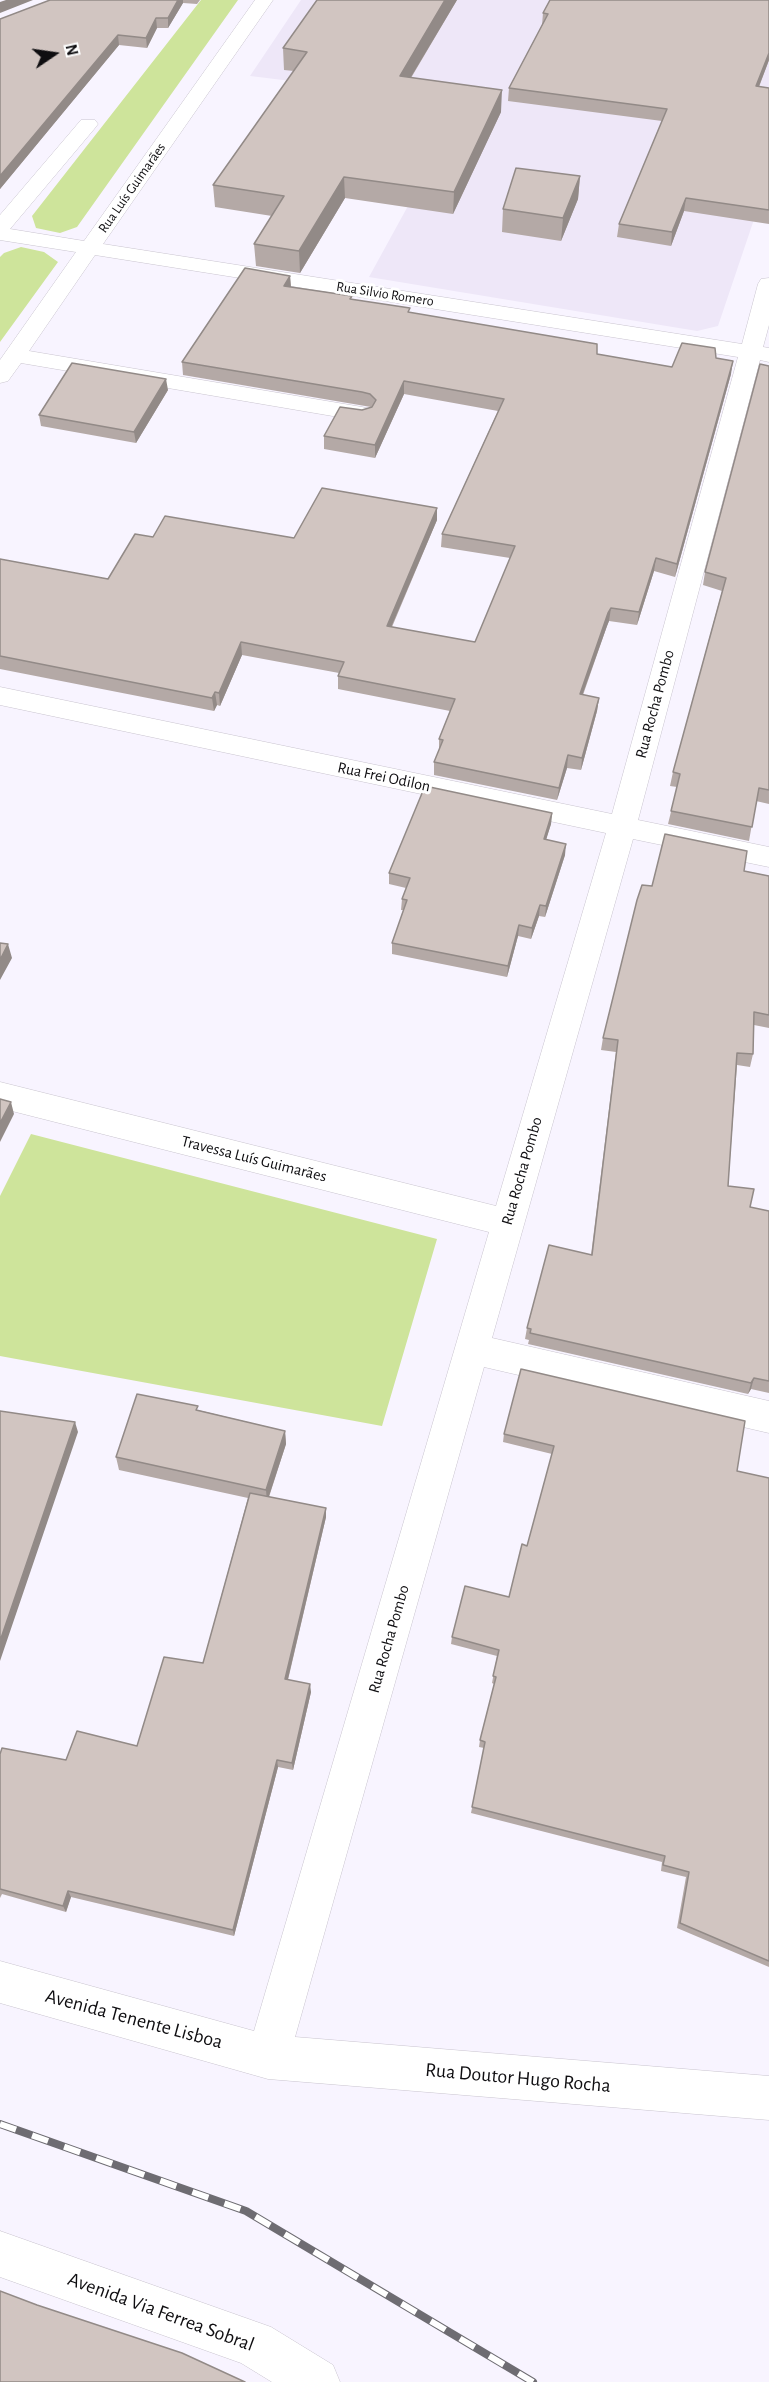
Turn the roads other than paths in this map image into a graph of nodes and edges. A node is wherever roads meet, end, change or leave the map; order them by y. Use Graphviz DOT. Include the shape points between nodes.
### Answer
graph roads {
  1 [pos="264,0"];
  2 [pos="88,124"];
  3 [pos="0,228"];
  4 [pos="0,234"];
  5 [pos="90,248"];
  6 [pos="769,284"];
  7 [pos="759,353"];
  8 [pos="15,355"];
  9 [pos="0,376"];
  10 [pos="362,414"];
  11 [pos="0,696"];
  12 [pos="622,828"];
  13 [pos="769,857"];
  14 [pos="0,1095"];
  15 [pos="507,1223"];
  16 [pos="473,1349"];
  17 [pos="769,1417"];
  18 [pos="0,1982"];
  19 [pos="268,2056"];
  20 [pos="769,2098"];
  21 [pos="0,2254"];
  22 [pos="316,2382"];
  1 -- 5 [label="street, Rua Luís Guimarães"];
  2 -- 3 [label="street"];
  4 -- 5 [label="street, Rua Silvio Romero"];
  5 -- 7 [label="street, Rua Silvio Romero"];
  5 -- 8 [label="street, Rua Luís Guimarães"];
  6 -- 7 [label="street, Rua Rocha Pombo"];
  7 -- 12 [label="street, Rua Rocha Pombo"];
  8 -- 9 [label="street, Rua Luís Guimarães"];
  8 -- 10 [label="street"];
  11 -- 12 [label="street, Rua Frei Odilon"];
  12 -- 13 [label="street, Rua Frei Odilon"];
  12 -- 15 [label="street, Rua Rocha Pombo"];
  14 -- 15 [label="street, Travessa Luís Guimarães"];
  15 -- 16 [label="street, Rua Rocha Pombo"];
  16 -- 17 [label="street"];
  16 -- 19 [label="street, Rua Rocha Pombo"];
  18 -- 19 [label="street, Avenida Tenente Lisboa"];
  19 -- 20 [label="street, Rua Doutor Hugo Rocha"];
  21 -- 22 [label="street, Avenida Via Ferrea Sobral" via="254,2344"];
}
